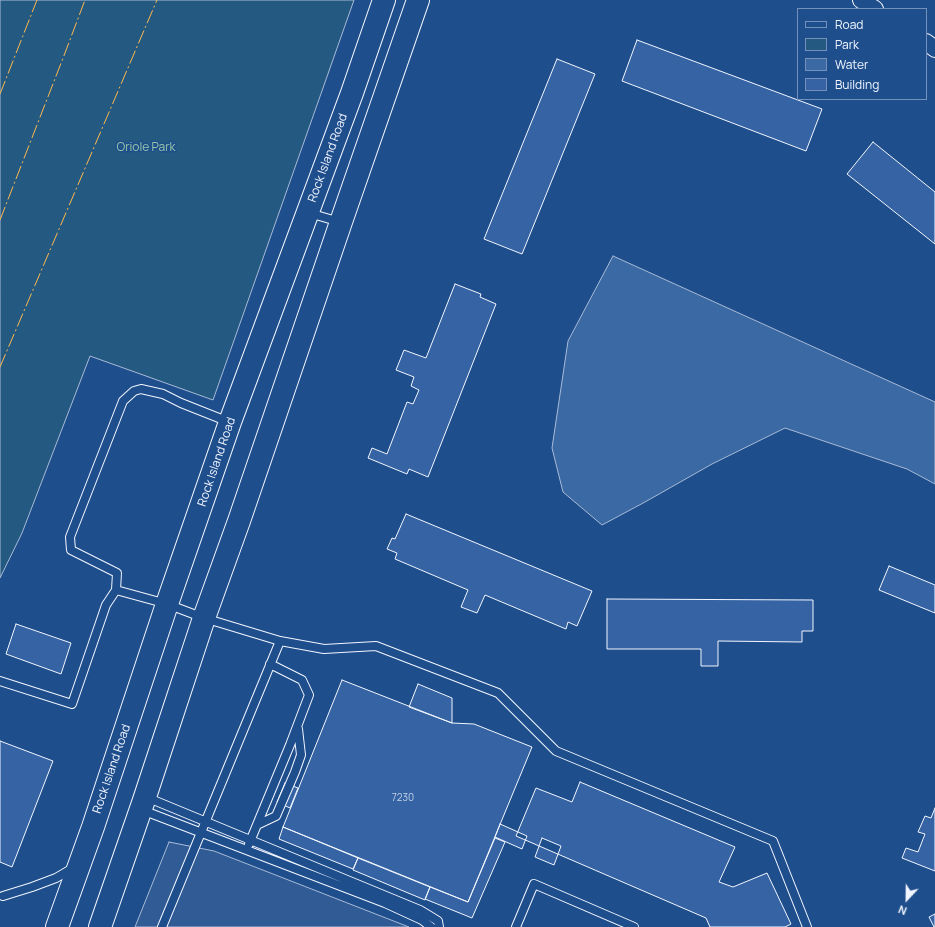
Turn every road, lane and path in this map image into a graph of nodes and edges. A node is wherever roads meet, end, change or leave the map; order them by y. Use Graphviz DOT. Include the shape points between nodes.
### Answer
graph roads {
  1 [pos="384,0"];
  2 [pos="418,0"];
  3 [pos="861,0"];
  4 [pos="873,8"];
  5 [pos="927,43"];
  6 [pos="935,49"];
  7 [pos="307,213"];
  8 [pos="341,222"];
  9 [pos="230,422"];
  10 [pos="116,590"];
  11 [pos="167,604"];
  12 [pos="204,618"];
  13 [pos="280,641"];
  14 [pos="270,664"];
  15 [pos="0,681"];
  16 [pos="297,726"];
  17 [pos="143,804"];
  18 [pos="257,825"];
  19 [pos="249,846"];
  20 [pos="79,865"];
  21 [pos="1,898"];
  22 [pos="57,927"];
  23 [pos="100,927"];
  24 [pos="162,927"];
  25 [pos="431,927"];
  26 [pos="439,927"];
  27 [pos="516,927"];
  28 [pos="634,927"];
  29 [pos="807,927"];
  1 -- 7 [label="main road, Rock Island Road"];
  2 -- 8 [label="main road"];
  3 -- 4 [label="street"];
  5 -- 6 [label="street"];
  7 -- 8 [label="lane"];
  7 -- 9 [label="main road, Rock Island Road"];
  8 -- 12 [label="main road"];
  9 -- 10 [label="lane" via="162,394 141,389 134,391 123,401 70,536 71,550 117,573"];
  9 -- 11 [label="main road, Rock Island Road"];
  10 -- 11 [label="lane"];
  10 -- 15 [label="lane" via="106,606 72,704"];
  11 -- 12 [label="lane"];
  11 -- 20 [label="main road, Rock Island Road"];
  12 -- 13 [label="lane"];
  12 -- 17 [label="main road"];
  13 -- 24 [label="lane"];
  13 -- 29 [label="lane" via="324,649 376,646 498,693 556,751 773,841"];
  14 -- 16 [label="lane" via="302,680 309,695"];
  16 -- 18 [label="lane"];
  16 -- 18 [label="lane" via="301,755 296,772 276,816"];
  17 -- 23 [label="main road"];
  17 -- 25 [label="lane" via="385,903 422,920"];
  17 -- 26 [label="lane" via="420,910 438,921"];
  18 -- 19 [label="lane"];
  20 -- 21 [label="lane" via="56,878"];
  20 -- 22 [label="main road, Rock Island Road"];
  27 -- 28 [label="lane" via="534,884"];
}
